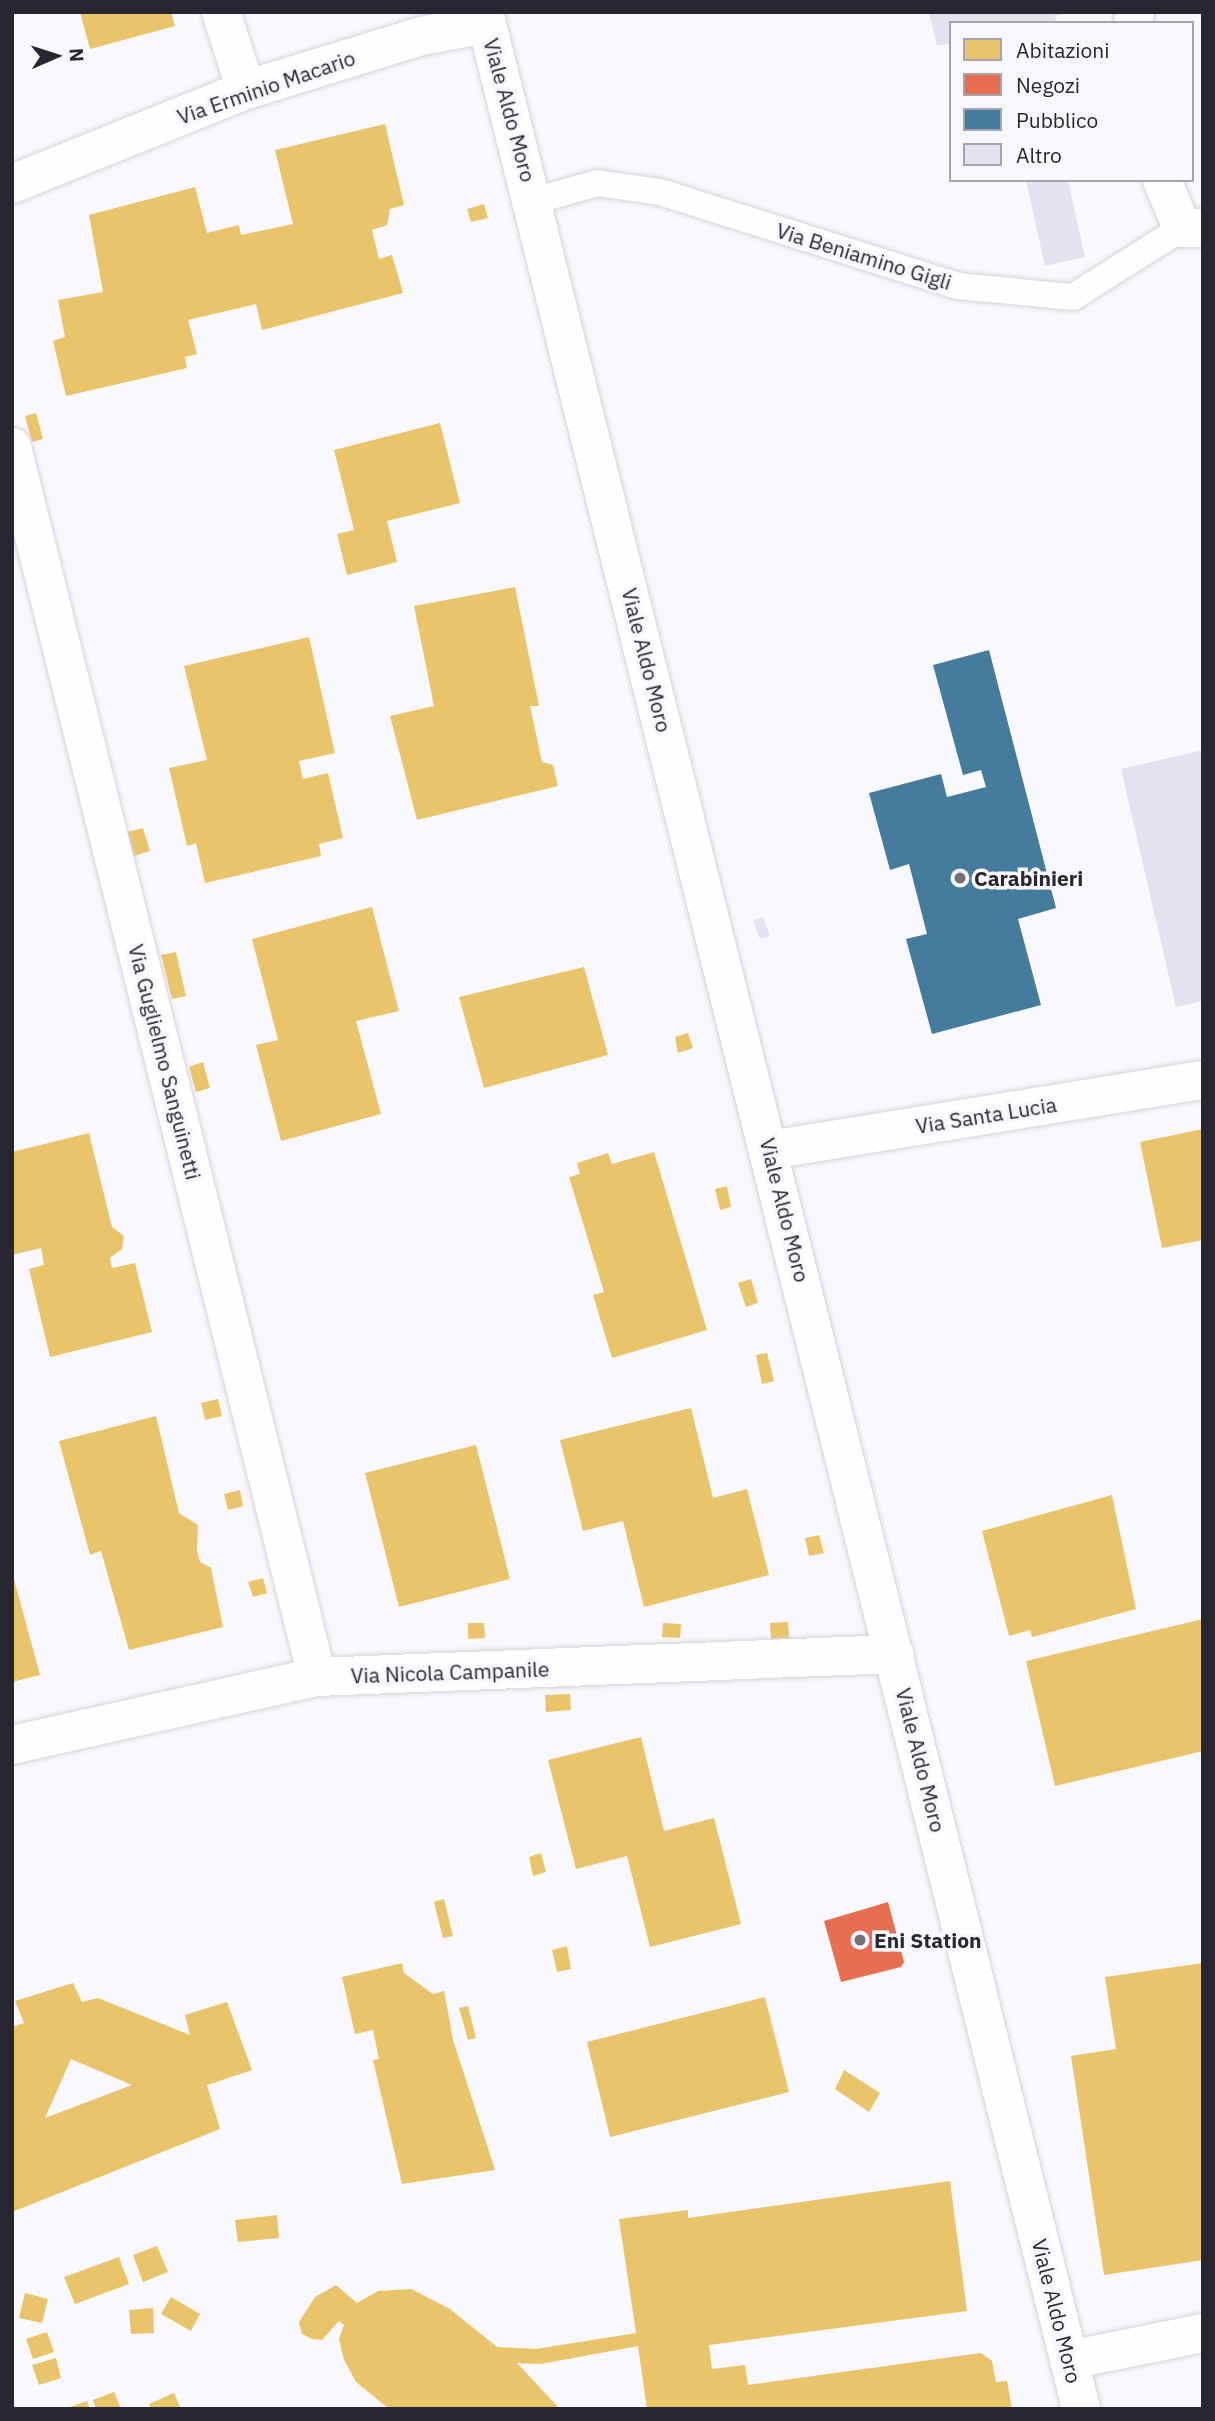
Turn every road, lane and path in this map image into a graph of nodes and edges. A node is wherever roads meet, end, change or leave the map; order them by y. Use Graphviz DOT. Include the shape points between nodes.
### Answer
graph roads {
  1 [pos="221,12"];
  2 [pos="485,18"];
  3 [pos="246,90"];
  4 [pos="1163,182"];
  5 [pos="12,184"];
  6 [pos="534,201"];
  7 [pos="1192,228"];
  8 [pos="12,447"];
  9 [pos="1203,1080"];
  10 [pos="770,1150"];
  11 [pos="895,1654"];
  12 [pos="317,1677"];
  13 [pos="12,1745"];
  14 [pos="1203,2333"];
  15 [pos="1069,2360"];
  16 [pos="1081,2409"];
  1 -- 3 [label="street"];
  2 -- 3 [label="street, Via Erminio Macario"];
  2 -- 6 [label="street, Viale Aldo Moro"];
  3 -- 5 [label="street, Via Erminio Macario"];
  4 -- 7 [label="street, Via Beniamino Gigli"];
  6 -- 7 [label="lane, Via Beniamino Gigli" via="597,183 660,192 958,286 1073,297"];
  6 -- 10 [label="street, Viale Aldo Moro"];
  8 -- 12 [label="street, Via Guglielmo Sanguinetti"];
  9 -- 10 [label="street, Via Santa Lucia"];
  10 -- 11 [label="street, Viale Aldo Moro"];
  11 -- 12 [label="street, Via Nicola Campanile"];
  11 -- 15 [label="street, Viale Aldo Moro"];
  12 -- 13 [label="street, Via Nicola Campanile"];
  14 -- 15 [label="street"];
  15 -- 16 [label="street, Viale Aldo Moro"];
}
